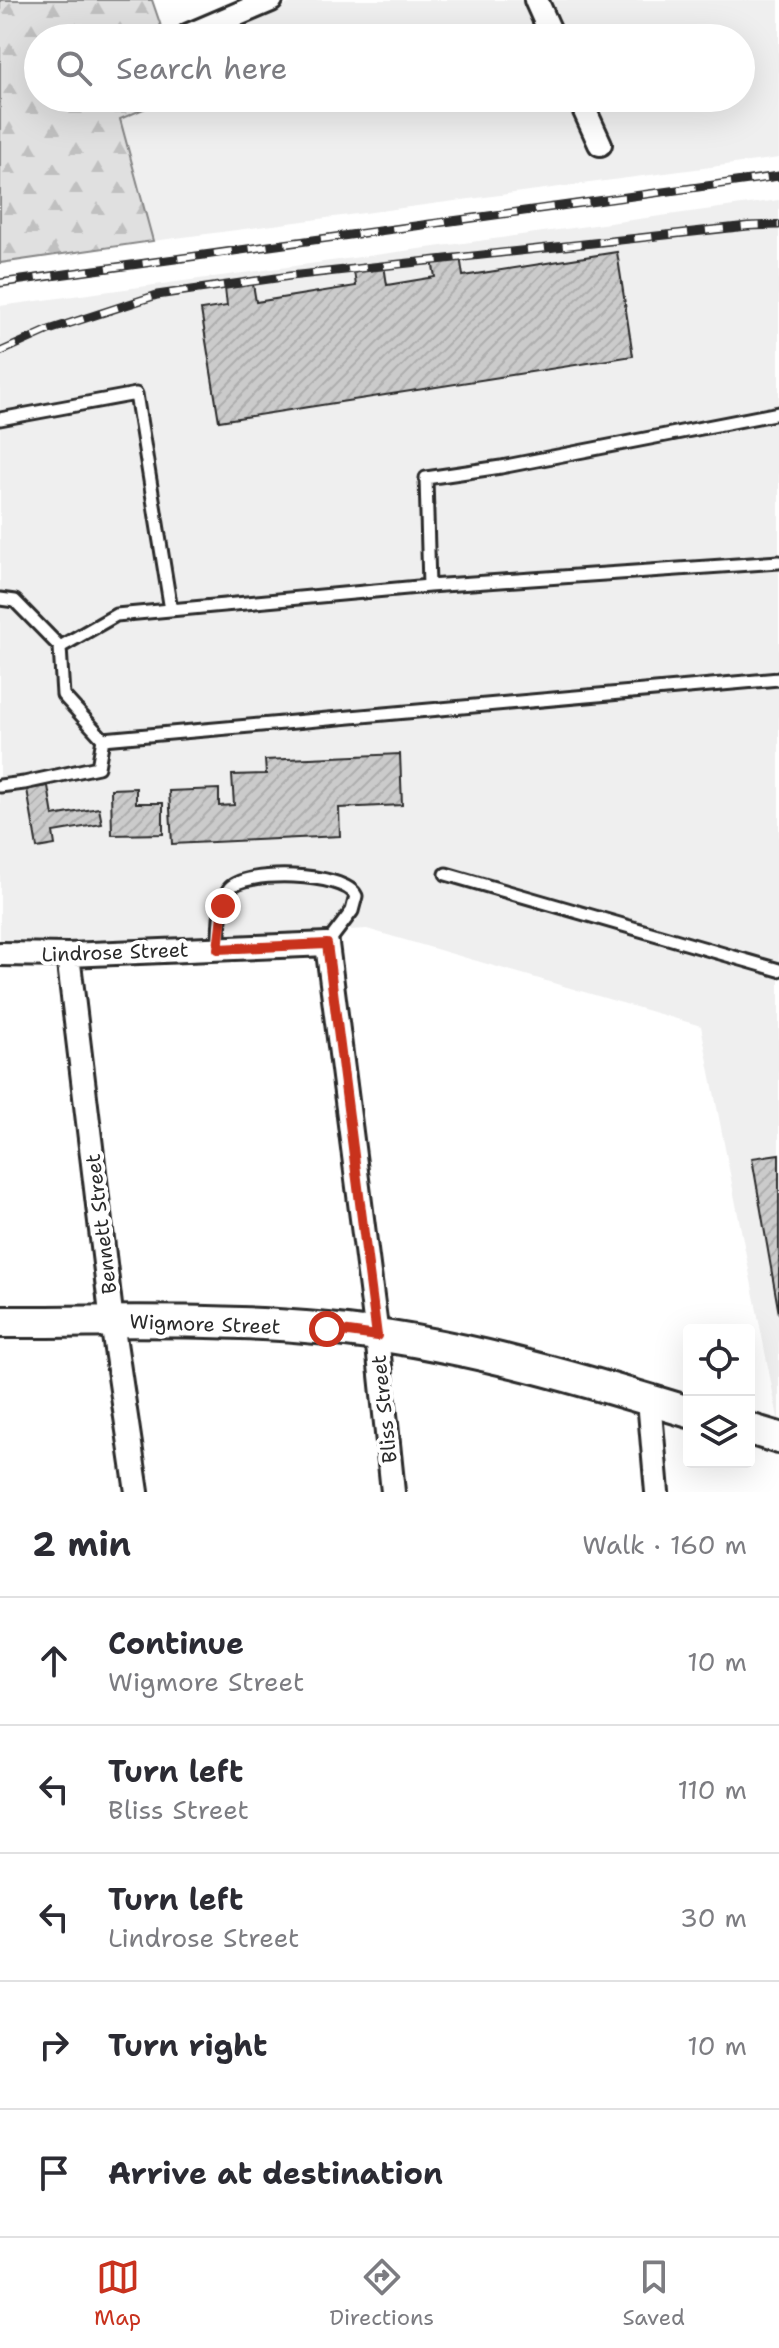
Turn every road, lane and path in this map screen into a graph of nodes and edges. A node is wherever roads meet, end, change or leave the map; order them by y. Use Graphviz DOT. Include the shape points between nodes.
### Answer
graph roads {
  1 [pos="271,0"];
  2 [pos="542,2"];
  3 [pos="215,24"];
  4 [pos="549,24"];
  5 [pos="585,112"];
  6 [pos="600,144"];
  7 [pos="779,413"];
  8 [pos="0,419"];
  9 [pos="779,562"];
  10 [pos="429,586"];
  11 [pos="0,599"];
  12 [pos="171,610"];
  13 [pos="60,647"];
  14 [pos="779,679"];
  15 [pos="103,739"];
  16 [pos="0,786"];
  17 [pos="446,874"];
  18 [pos="327,944"];
  19 [pos="218,949"];
  20 [pos="0,954"];
  21 [pos="68,955"];
  22 [pos="779,970"];
  23 [pos="0,1322"];
  24 [pos="112,1322"];
  25 [pos="377,1336"];
  26 [pos="649,1400"];
  27 [pos="683,1410"];
  28 [pos="755,1431"];
  29 [pos="779,1438"];
  30 [pos="137,1492"];
  31 [pos="393,1492"];
  32 [pos="657,1492"];
  1 -- 3 [label="street"];
  2 -- 4 [label="street"];
  5 -- 6 [label="street"];
  7 -- 10 [label="lane" via="426,478"];
  8 -- 12 [label="lane" via="136,394"];
  9 -- 10 [label="lane"];
  10 -- 12 [label="lane"];
  11 -- 13 [label="lane" via="15,601"];
  12 -- 13 [label="lane" via="116,615"];
  13 -- 15 [label="lane" via="63,695"];
  14 -- 15 [label="lane"];
  15 -- 16 [label="lane" via="98,767"];
  17 -- 22 [label="lane"];
  18 -- 19 [label="street, Lindrose Street"];
  18 -- 19 [label="lane" via="355,904 353,890 322,878 297,876 235,883 225,897"];
  18 -- 25 [label="street, Bliss Street"];
  19 -- 21 [label="street, Lindrose Street"];
  20 -- 21 [label="street, Lindrose Street"];
  21 -- 24 [label="street, Bennett Street"];
  23 -- 24 [label="street, Wigmore Street"];
  24 -- 25 [label="street, Wigmore Street" via="327,1329"];
  24 -- 30 [label="street, Bennett Street"];
  25 -- 26 [label="street, Wigmore Street" via="482,1354"];
  25 -- 31 [label="street, Bliss Street"];
  26 -- 27 [label="street, Wigmore Street"];
  26 -- 32 [label="street"];
  28 -- 29 [label="street"];
}
